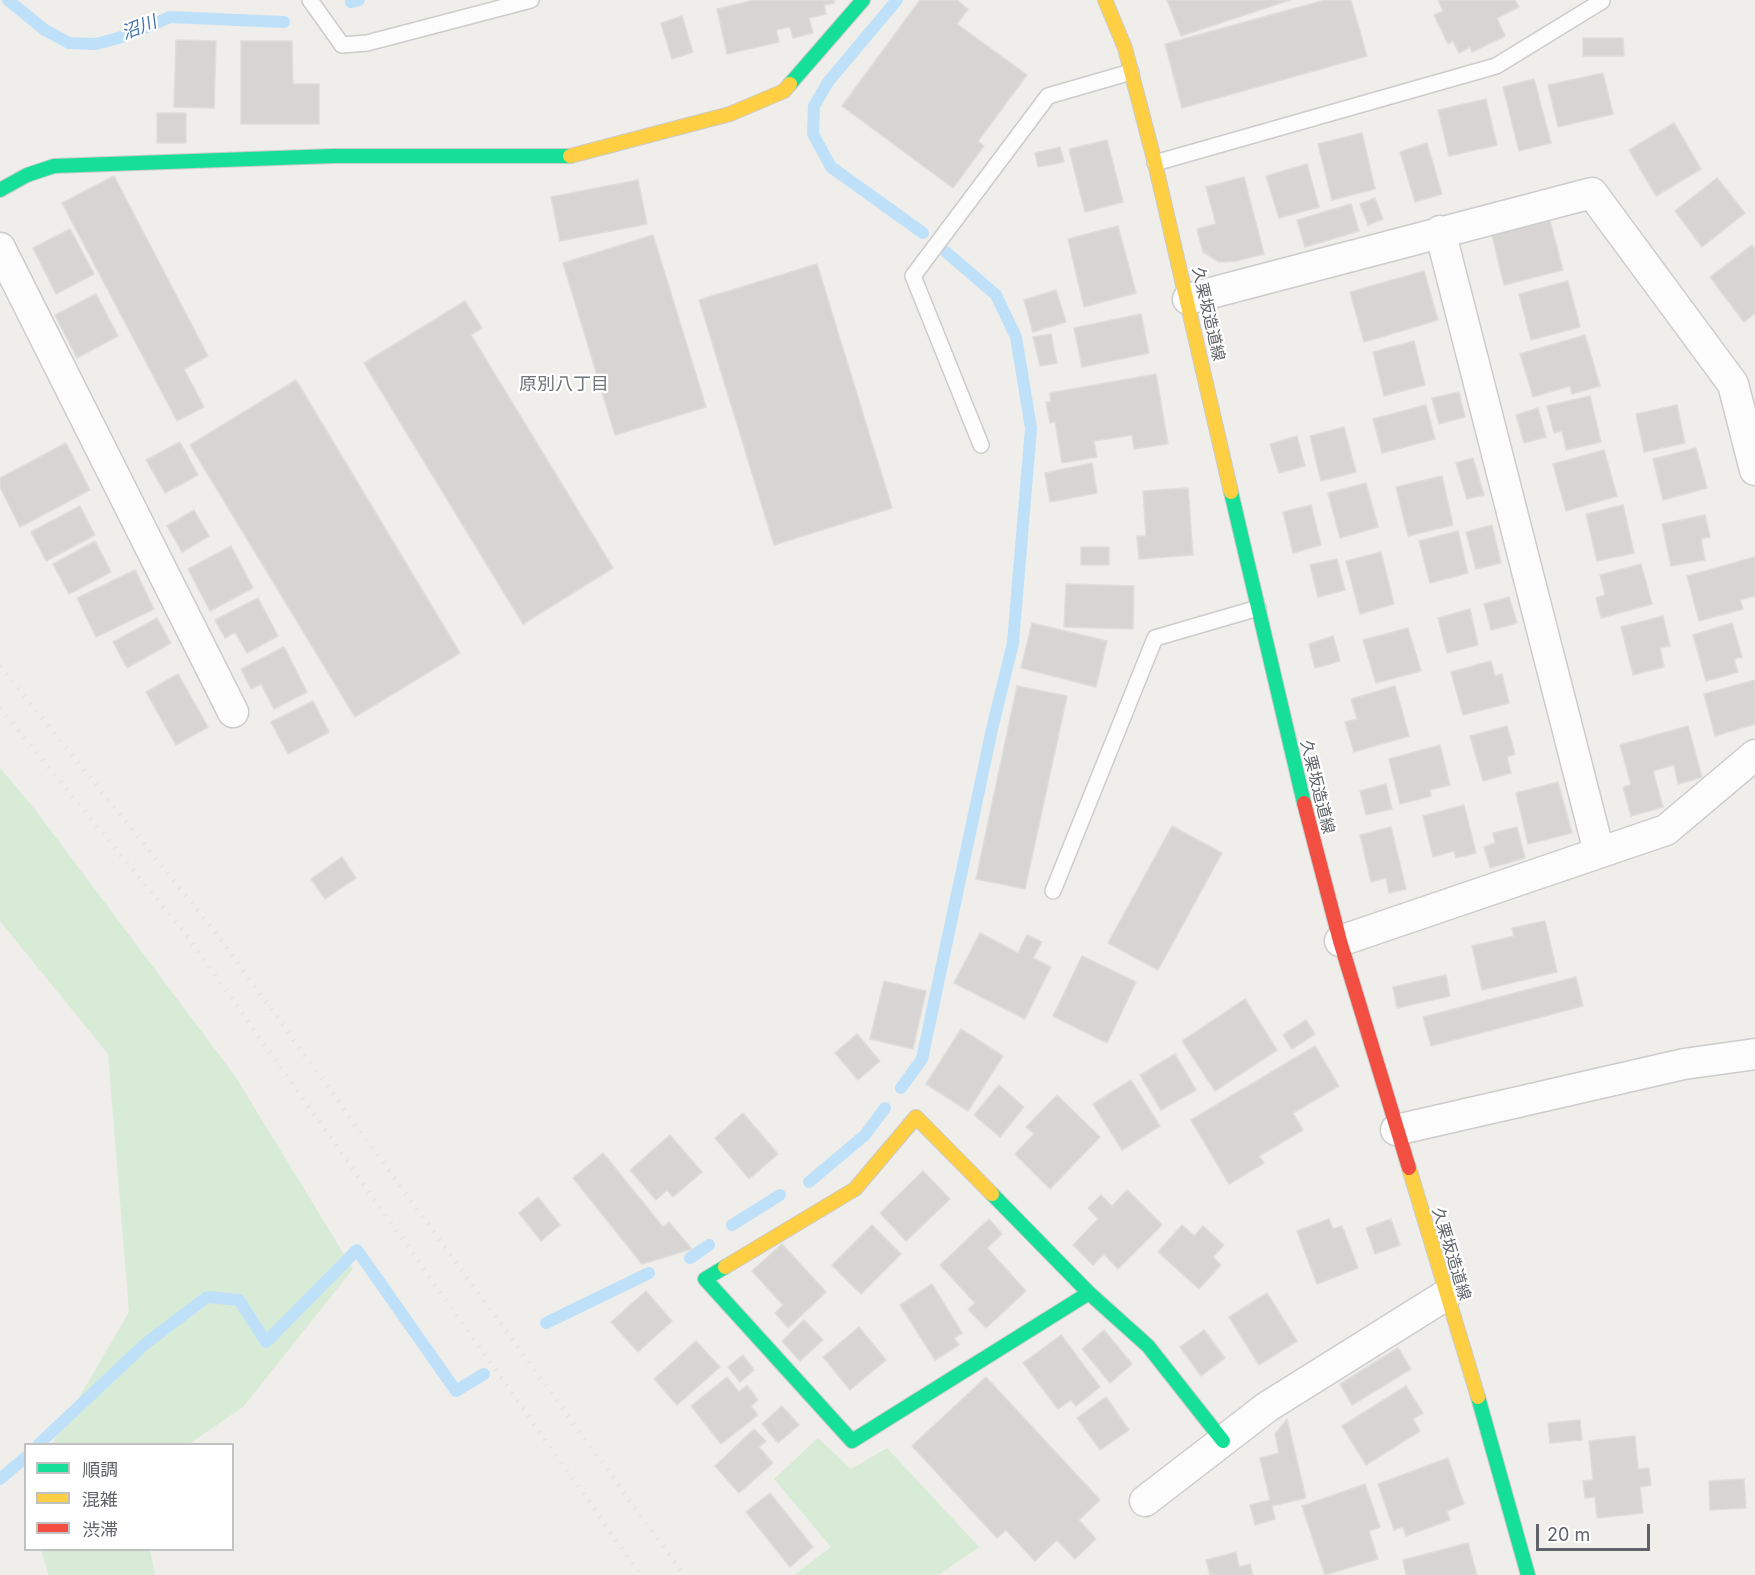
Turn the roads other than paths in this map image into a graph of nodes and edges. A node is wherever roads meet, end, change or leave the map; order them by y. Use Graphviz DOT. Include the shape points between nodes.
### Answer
graph roads {
  1 [pos="310,0"];
  2 [pos="531,0"];
  3 [pos="863,0"];
  4 [pos="1105,0"];
  5 [pos="1602,1"];
  6 [pos="477,7"];
  7 [pos="1131,72"];
  8 [pos="1155,163"];
  9 [pos="0,190"];
  10 [pos="1440,231"];
  11 [pos="0,248"];
  12 [pos="1188,299"];
  13 [pos="981,445"];
  14 [pos="1755,470"];
  15 [pos="1258,608"];
  16 [pos="233,712"];
  17 [pos="1755,755"];
  18 [pos="1599,852"];
  19 [pos="1053,891"];
  20 [pos="1340,941"];
  21 [pos="1755,1054"];
  22 [pos="1395,1130"];
  23 [pos="1089,1293"];
  24 [pos="1446,1295"];
  25 [pos="1223,1441"];
  26 [pos="1145,1501"];
  27 [pos="1528,1575"];
  1 -- 6 [label="lane" via="342,45 367,43"];
  2 -- 6 [label="lane"];
  3 -- 9 [label="street" via="784,90 730,114 566,157 333,156 54,166"];
  4 -- 7 [label="street, 久栗坂造道線"];
  5 -- 8 [label="lane" via="1496,66"];
  7 -- 8 [label="street, 久栗坂造道線"];
  7 -- 13 [label="lane" via="1048,96 913,276"];
  8 -- 12 [label="street, 久栗坂造道線"];
  10 -- 12 [label="street"];
  10 -- 14 [label="street" via="1592,193 1733,384"];
  10 -- 18 [label="street"];
  11 -- 16 [label="street"];
  12 -- 15 [label="street, 久栗坂造道線"];
  15 -- 19 [label="lane" via="1155,638"];
  15 -- 20 [label="street, 久栗坂造道線"];
  17 -- 18 [label="street" via="1666,830"];
  18 -- 20 [label="street"];
  20 -- 22 [label="street, 久栗坂造道線"];
  21 -- 22 [label="street" via="1684,1064"];
  22 -- 24 [label="street, 久栗坂造道線"];
  23 -- 23 [label="street" via="916,1117 855,1189 705,1279 852,1441"];
  23 -- 25 [label="street" via="1148,1346"];
  24 -- 25 [label="street" via="1267,1407"];
  24 -- 27 [label="street, 久栗坂造道線"];
  25 -- 26 [label="street"];
}
